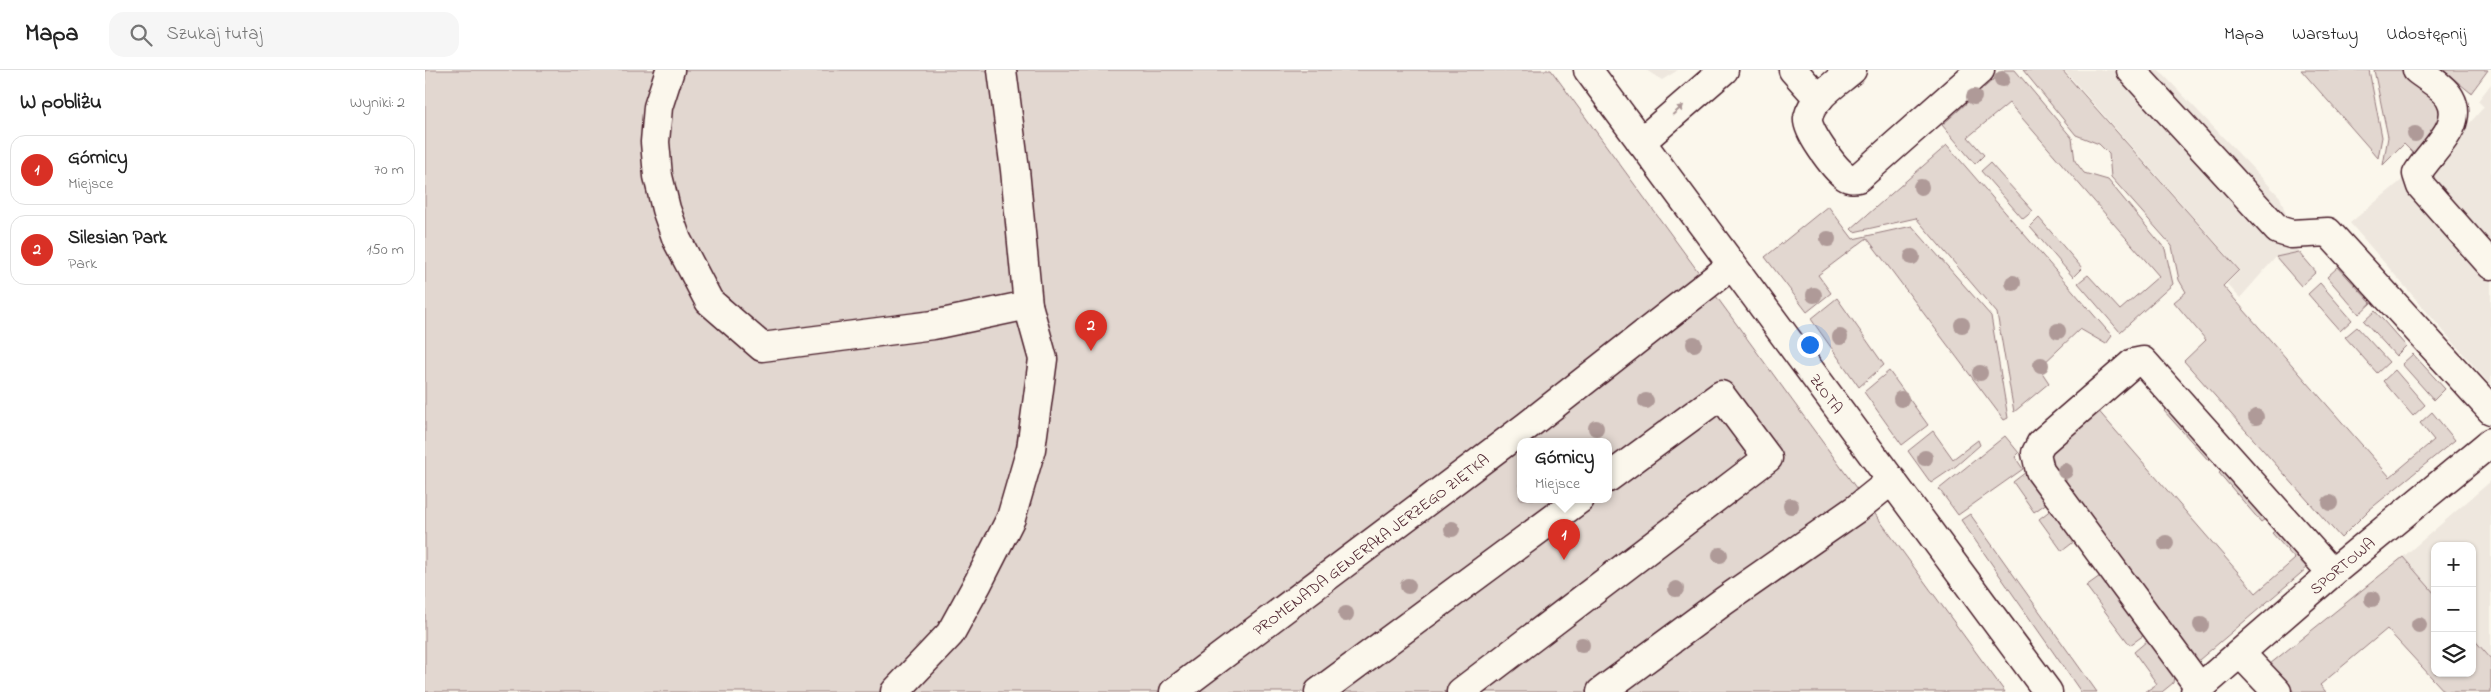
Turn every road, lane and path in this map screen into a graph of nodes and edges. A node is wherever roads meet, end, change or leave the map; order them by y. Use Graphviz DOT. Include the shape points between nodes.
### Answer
graph roads {
  1 [pos="670,70"];
  2 [pos="1002,70"];
  3 [pos="1588,70"];
  4 [pos="1724,70"];
  5 [pos="1793,70"];
  6 [pos="1851,70"];
  7 [pos="1980,70"];
  8 [pos="2131,70"];
  9 [pos="2417,70"];
  10 [pos="1819,99"];
  11 [pos="1641,142"];
  12 [pos="1732,265"];
  13 [pos="2491,265"];
  14 [pos="1028,305"];
  15 [pos="2491,410"];
  16 [pos="2491,442"];
  17 [pos="1612,475"];
  18 [pos="1892,480"];
  19 [pos="1575,503"];
  20 [pos="2332,573"];
  21 [pos="2241,654"];
  22 [pos="2197,690"];
  23 [pos="895,692"];
  24 [pos="1173,692"];
  25 [pos="1319,692"];
  26 [pos="1461,692"];
  27 [pos="1601,692"];
  28 [pos="2048,692"];
  29 [pos="2277,692"];
  1 -- 14 [label="street" via="658,107 655,142 658,176 666,209 677,240 709,302 762,347 933,325"];
  2 -- 14 [label="street"];
  3 -- 11 [label="street, ZŁOTA"];
  11 -- 4 [label="street, one-way"];
  5 -- 10 [label="street"];
  6 -- 10 [label="street"];
  7 -- 10 [label="street" via="1858,178 1844,176 1809,131 1807,120"];
  8 -- 15 [label="street" via="2278,230 2291,234 2328,232"];
  9 -- 13 [label="street" via="2449,96 2455,112 2452,126 2417,174 2421,186"];
  11 -- 12 [label="street, ZŁOTA"];
  12 -- 18 [label="street, ZŁOTA"];
  12 -- 24 [label="street, PROMENADA GENERAŁA JERZEGO ZIĘTKA" via="1527,426"];
  14 -- 23 [label="street" via="1043,359 1031,449 1011,518 949,634"];
  16 -- 20 [label="street, SPORTOWA"];
  17 -- 26 [label="street" via="1721,395 1768,458"];
  18 -- 27 [label="street" via="1705,624"];
  18 -- 28 [label="street, ZŁOTA"];
  19 -- 25 [label="street"];
  20 -- 21 [label="street, SPORTOWA"];
  20 -- 22 [label="street" via="2143,361 2133,363 2041,442 2036,454 2039,470"];
  21 -- 22 [label="street, SPORTOWA"];
  21 -- 29 [label="street"];
}
